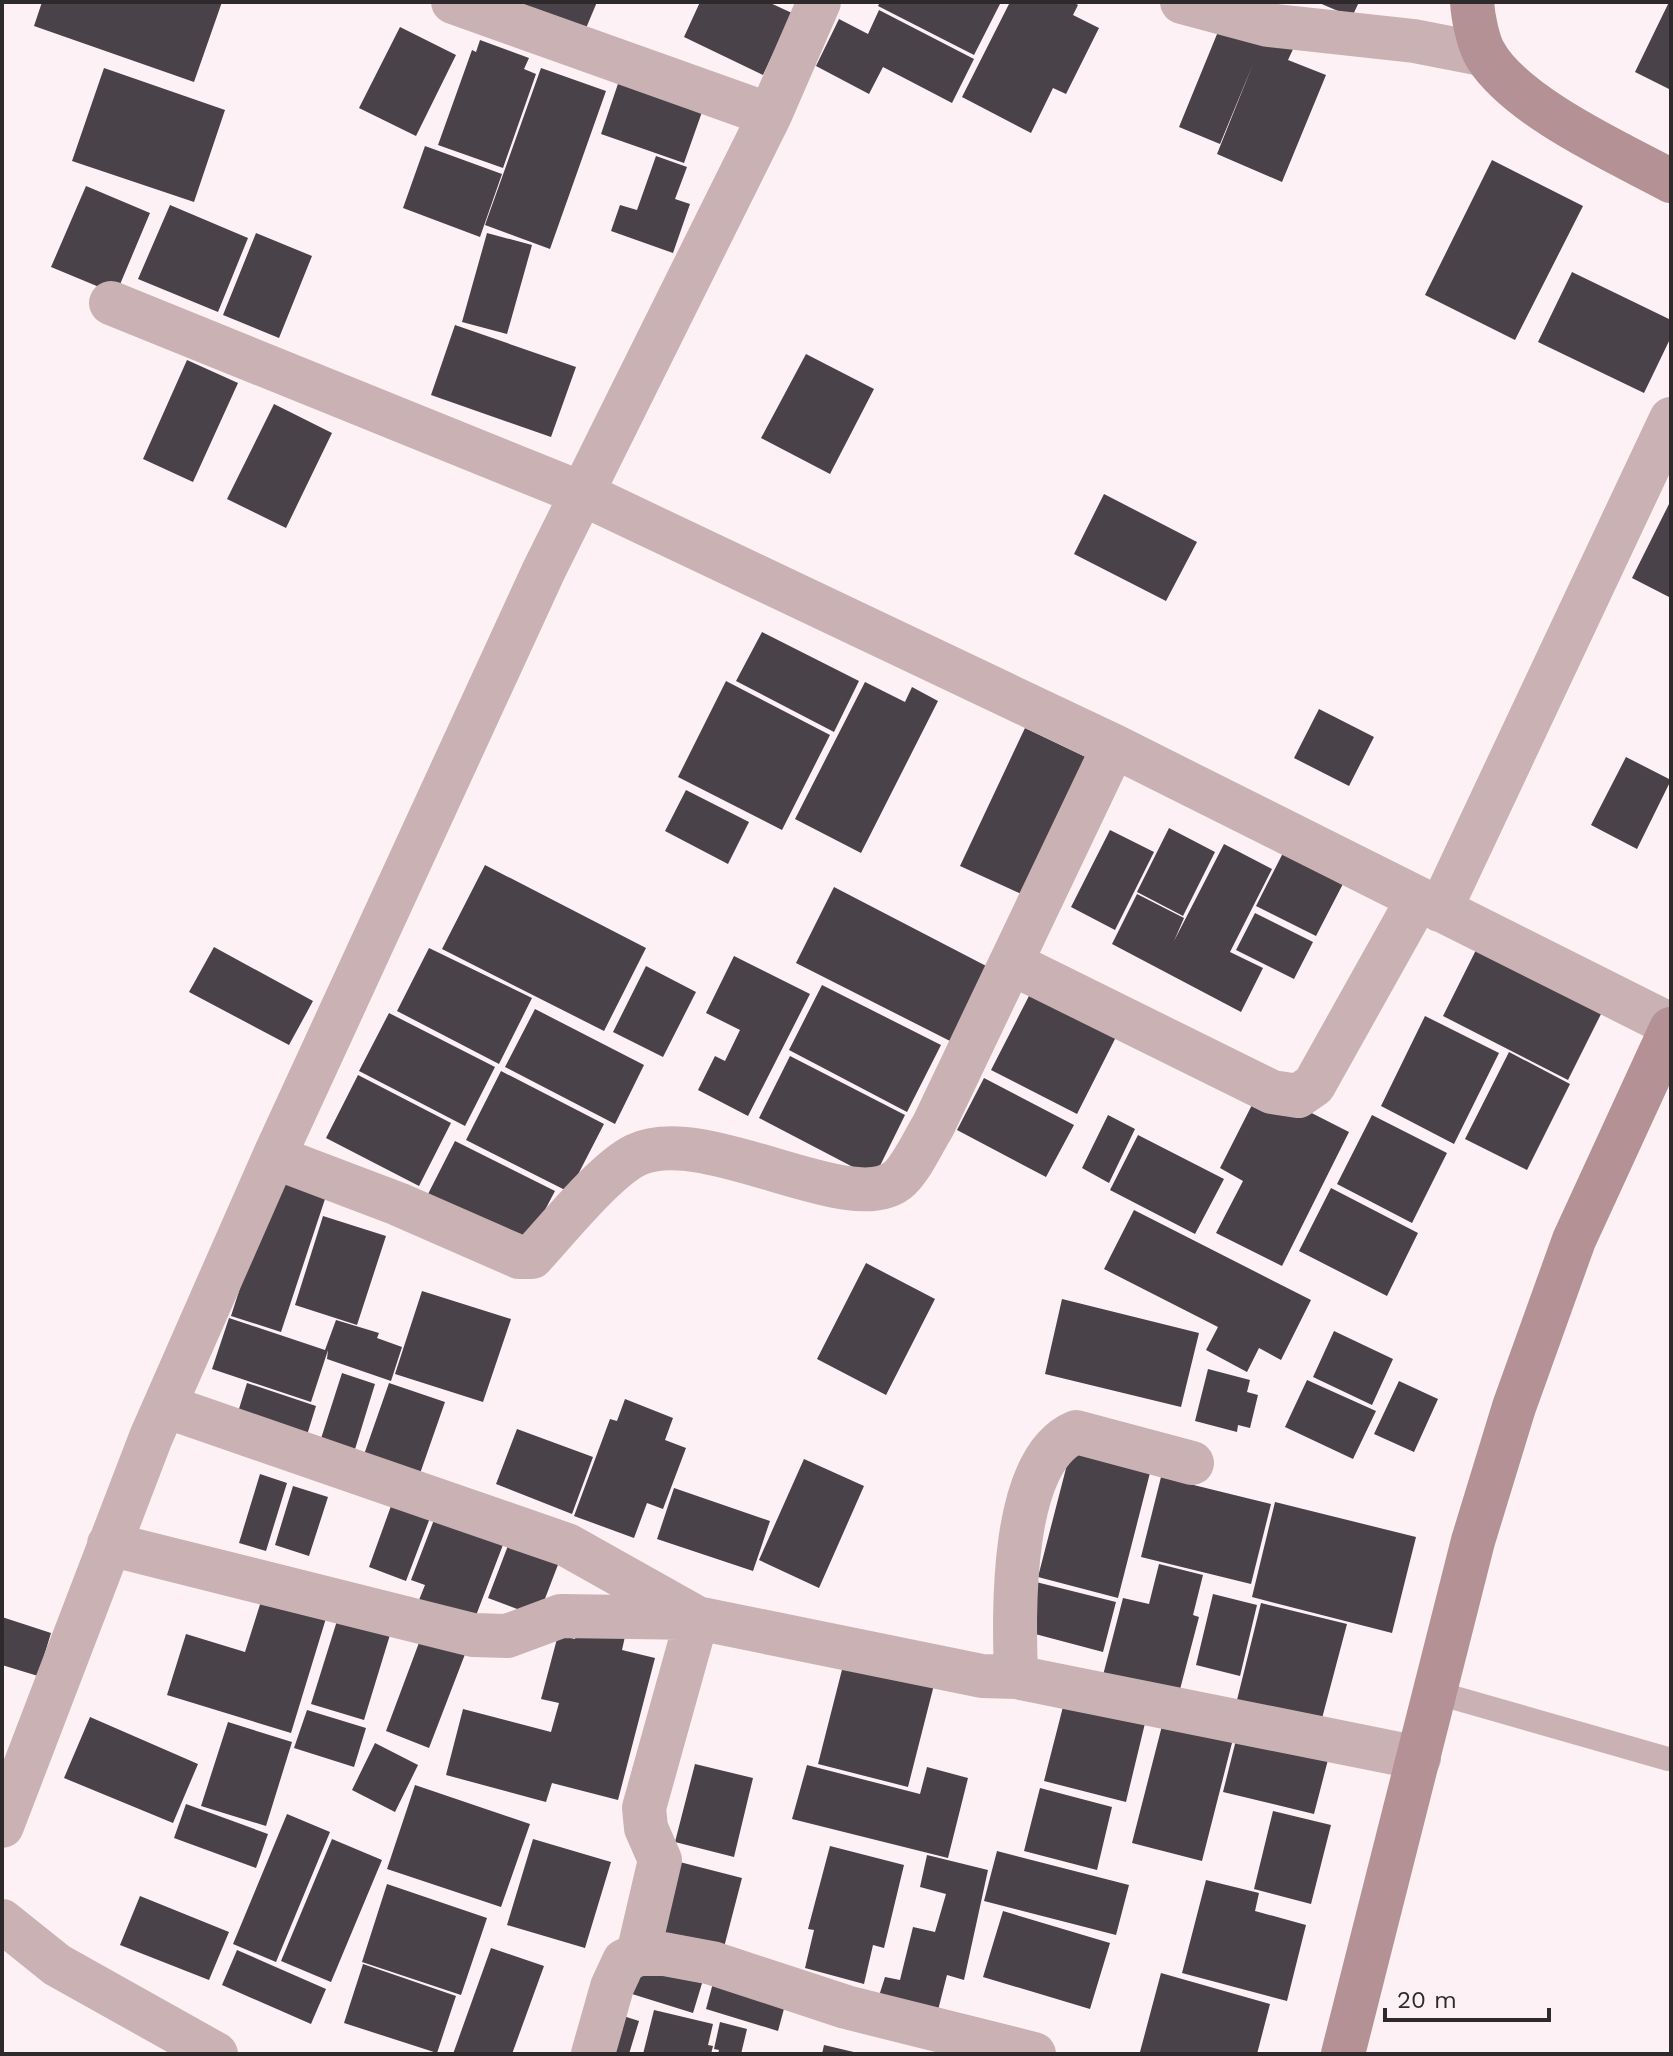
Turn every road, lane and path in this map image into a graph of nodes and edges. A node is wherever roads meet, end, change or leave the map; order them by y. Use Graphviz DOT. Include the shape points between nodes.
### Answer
graph roads {
  1 [pos="453,2"];
  2 [pos="819,2"];
  3 [pos="1182,2"];
  4 [pos="1472,2"];
  5 [pos="1486,55"];
  6 [pos="770,115"];
  7 [pos="1671,181"];
  8 [pos="111,303"];
  9 [pos="1671,419"];
  10 [pos="583,494"];
  11 [pos="1114,746"];
  12 [pos="1429,904"];
  13 [pos="1011,963"];
  14 [pos="1671,1027"];
  15 [pos="274,1157"];
  16 [pos="165,1406"];
  17 [pos="1192,1463"];
  18 [pos="109,1544"];
  19 [pos="697,1618"];
  20 [pos="1016,1677"];
  21 [pos="1434,1692"];
  22 [pos="1419,1758"];
  23 [pos="1668,1759"];
  24 [pos="2,1826"];
  25 [pos="2,1921"];
  26 [pos="638,1954"];
  27 [pos="216,2054"];
  28 [pos="593,2054"];
  29 [pos="1034,2054"];
  30 [pos="1343,2054"];
  1 -- 6 [label="street"];
  2 -- 6 [label="street"];
  3 -- 5 [label="street" via="1268,25 1414,41"];
  4 -- 5 [label="main road"];
  5 -- 7 [label="main road" via="1516,87 1565,123"];
  6 -- 10 [label="street"];
  8 -- 10 [label="street"];
  9 -- 12 [label="street"];
  10 -- 11 [label="street"];
  10 -- 15 [label="street"];
  11 -- 12 [label="street"];
  11 -- 13 [label="street"];
  12 -- 13 [label="street" via="1314,1085 1298,1096 1272,1092"];
  12 -- 14 [label="street"];
  13 -- 15 [label="street" via="933,1126 900,1178 881,1189 847,1189 723,1155 657,1149 635,1156 601,1181 532,1257 519,1257"];
  14 -- 21 [label="main road" via="1574,1240 1514,1407"];
  15 -- 16 [label="street"];
  16 -- 18 [label="street"];
  16 -- 19 [label="street" via="567,1545"];
  17 -- 20 [label="street" via="1076,1432 1060,1439 1038,1467 1017,1563"];
  18 -- 19 [label="street" via="473,1635 507,1636 561,1616"];
  18 -- 24 [label="street"];
  19 -- 20 [label="street" via="982,1676"];
  19 -- 26 [label="street" via="644,1808 660,1860"];
  20 -- 22 [label="street"];
  21 -- 22 [label="main road"];
  21 -- 23 [label="lane"];
  22 -- 30 [label="main road"];
  25 -- 27 [label="street" via="57,1965"];
  26 -- 28 [label="street" via="624,1961 612,1987"];
  26 -- 29 [label="street" via="712,1963 846,2007"];
}
